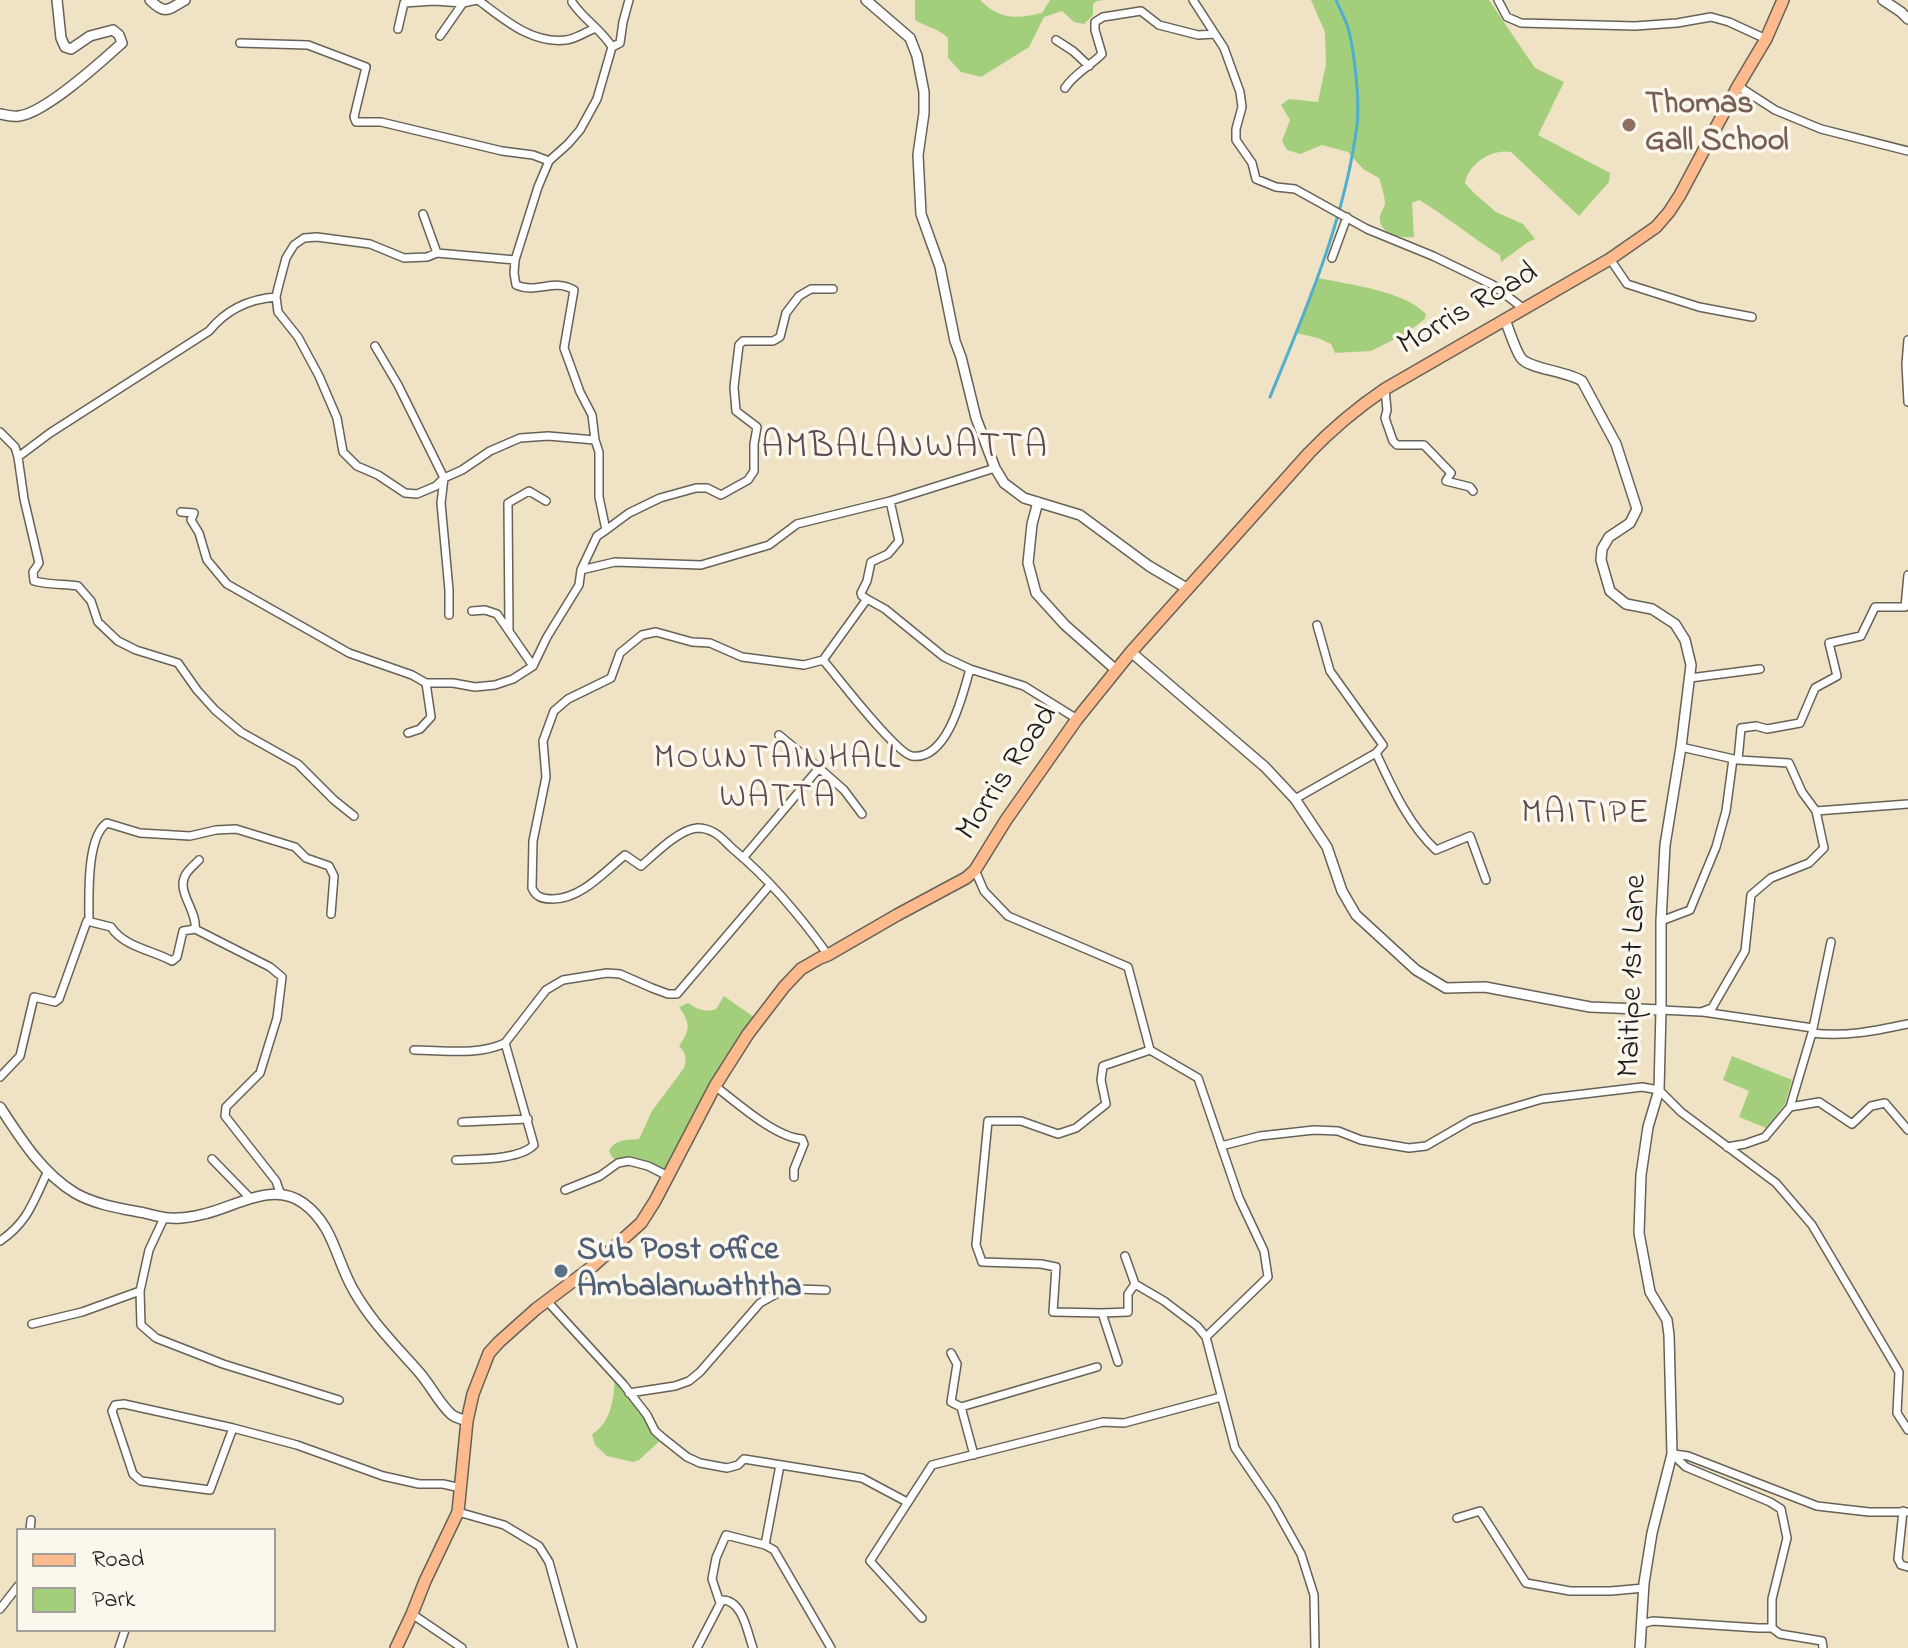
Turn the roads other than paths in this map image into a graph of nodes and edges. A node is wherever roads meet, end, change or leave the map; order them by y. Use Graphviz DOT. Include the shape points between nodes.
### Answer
graph roads {
  1 [pos="57,0"];
  2 [pos="150,0"];
  3 [pos="185,0"];
  4 [pos="478,0"];
  5 [pos="629,0"];
  6 [pos="866,0"];
  7 [pos="1193,0"];
  8 [pos="1498,0"];
  9 [pos="1783,0"];
  10 [pos="1883,0"];
  11 [pos="572,2"];
  12 [pos="463,3"];
  13 [pos="1908,19"];
  14 [pos="596,28"];
  15 [pos="398,29"];
  16 [pos="1215,34"];
  17 [pos="440,36"];
  18 [pos="1766,39"];
  19 [pos="1056,40"];
  20 [pos="240,43"];
  21 [pos="612,47"];
  22 [pos="1089,66"];
  23 [pos="1738,86"];
  24 [pos="1065,88"];
  25 [pos="0,114"];
  26 [pos="1908,151"];
  27 [pos="549,161"];
  28 [pos="423,214"];
  29 [pos="1345,216"];
  30 [pos="437,253"];
  31 [pos="1332,258"];
  32 [pos="1610,259"];
  33 [pos="515,260"];
  34 [pos="833,289"];
  35 [pos="276,297"];
  36 [pos="1525,309"];
  37 [pos="1752,317"];
  38 [pos="1505,320"];
  39 [pos="1908,340"];
  40 [pos="375,346"];
  41 [pos="1907,364"];
  42 [pos="1385,389"];
  43 [pos="1908,402"];
  44 [pos="0,432"];
  45 [pos="595,440"];
  46 [pos="18,457"];
  47 [pos="995,468"];
  48 [pos="444,478"];
  49 [pos="1473,491"];
  50 [pos="546,501"];
  51 [pos="890,501"];
  52 [pos="1038,502"];
  53 [pos="181,512"];
  54 [pos="606,530"];
  55 [pos="581,570"];
  56 [pos="1908,575"];
  57 [pos="1188,589"];
  58 [pos="867,599"];
  59 [pos="472,611"];
  60 [pos="449,615"];
  61 [pos="1317,625"];
  62 [pos="509,630"];
  63 [pos="1131,652"];
  64 [pos="823,660"];
  65 [pos="533,666"];
  66 [pos="970,669"];
  67 [pos="1760,669"];
  68 [pos="1116,670"];
  69 [pos="1690,678"];
  70 [pos="426,683"];
  71 [pos="1077,719"];
  72 [pos="408,733"];
  73 [pos="779,735"];
  74 [pos="1681,747"];
  75 [pos="1376,753"];
  76 [pos="1736,760"];
  77 [pos="819,768"];
  78 [pos="1295,799"];
  79 [pos="1908,804"];
  80 [pos="1816,811"];
  81 [pos="862,814"];
  82 [pos="354,816"];
  83 [pos="743,858"];
  84 [pos="199,860"];
  85 [pos="975,870"];
  86 [pos="1486,880"];
  87 [pos="770,885"];
  88 [pos="331,914"];
  89 [pos="89,921"];
  90 [pos="1661,921"];
  91 [pos="195,929"];
  92 [pos="1831,942"];
  93 [pos="828,955"];
  94 [pos="1661,1010"];
  95 [pos="1701,1012"];
  96 [pos="1908,1024"];
  97 [pos="1812,1031"];
  98 [pos="505,1043"];
  99 [pos="414,1050"];
  100 [pos="1150,1050"];
  101 [pos="0,1077"];
  102 [pos="715,1086"];
  103 [pos="1659,1090"];
  104 [pos="0,1107"];
  105 [pos="1790,1107"];
  106 [pos="528,1119"];
  107 [pos="462,1122"];
  108 [pos="1908,1130"];
  109 [pos="1221,1146"];
  110 [pos="1727,1147"];
  111 [pos="212,1159"];
  112 [pos="456,1160"];
  113 [pos="47,1173"];
  114 [pos="668,1176"];
  115 [pos="794,1177"];
  116 [pos="565,1190"];
  117 [pos="281,1195"];
  118 [pos="250,1198"];
  119 [pos="164,1218"];
  120 [pos="0,1241"];
  121 [pos="1125,1256"];
  122 [pos="1135,1284"];
  123 [pos="826,1290"];
  124 [pos="140,1291"];
  125 [pos="547,1301"];
  126 [pos="1102,1313"];
  127 [pos="32,1324"];
  128 [pos="1206,1337"];
  129 [pos="951,1353"];
  130 [pos="1118,1362"];
  131 [pos="1097,1367"];
  132 [pos="629,1393"];
  133 [pos="1220,1395"];
  134 [pos="339,1400"];
  135 [pos="961,1407"];
  136 [pos="1153,1410"];
  137 [pos="467,1421"];
  138 [pos="233,1428"];
  139 [pos="1908,1430"];
  140 [pos="1672,1454"];
  141 [pos="974,1455"];
  142 [pos="780,1465"];
  143 [pos="461,1488"];
  144 [pos="907,1502"];
  145 [pos="1906,1511"];
  146 [pos="458,1512"];
  147 [pos="1457,1518"];
  148 [pos="31,1520"];
  149 [pos="30,1528"];
  150 [pos="765,1545"];
  151 [pos="1908,1567"];
  152 [pos="1644,1588"];
  153 [pos="16,1589"];
  154 [pos="720,1603"];
  155 [pos="0,1609"];
  156 [pos="412,1614"];
  157 [pos="922,1618"];
  158 [pos="1641,1624"];
  159 [pos="1772,1628"];
  160 [pos="396,1648"];
  161 [pos="462,1648"];
  162 [pos="573,1648"];
  163 [pos="697,1648"];
  164 [pos="753,1648"];
  165 [pos="831,1648"];
  166 [pos="1315,1648"];
  167 [pos="1640,1648"];
  168 [pos="1823,1648"];
  1 -- 25 [label="street" via="65,47 113,30 122,43 51,102 20,116"];
  2 -- 3 [label="street" via="165,11"];
  4 -- 12 [label="street"];
  4 -- 14 [label="street" via="517,30 547,39 568,40"];
  5 -- 21 [label="street" via="620,43"];
  6 -- 47 [label="street" via="910,38 917,56 924,92 918,155 921,214 940,267 976,418"];
  7 -- 16 [label="street"];
  8 -- 18 [label="street" via="1507,17 1521,23 1635,26 1711,17"];
  9 -- 18 [label="main road, Morris Road"];
  10 -- 13 [label="street"];
  11 -- 14 [label="street"];
  12 -- 15 [label="street" via="404,3"];
  12 -- 17 [label="street"];
  14 -- 21 [label="street"];
  16 -- 22 [label="street" via="1159,25 1141,11 1103,17 1095,22 1102,54"];
  16 -- 29 [label="street" via="1240,92 1236,140 1256,179 1295,189"];
  18 -- 23 [label="main road, Morris Road"];
  19 -- 22 [label="street"];
  20 -- 27 [label="street" via="308,45 366,67 356,122 381,122"];
  21 -- 27 [label="street" via="597,99 580,130"];
  22 -- 24 [label="street"];
  23 -- 26 [label="street" via="1775,110 1821,129"];
  23 -- 32 [label="main road, Morris Road" via="1669,212"];
  27 -- 33 [label="street"];
  28 -- 30 [label="street"];
  29 -- 31 [label="street"];
  29 -- 36 [label="street" via="1493,285"];
  30 -- 33 [label="street"];
  30 -- 35 [label="street" via="404,258 370,244 304,238 286,258"];
  32 -- 36 [label="main road, Morris Road"];
  32 -- 37 [label="street" via="1627,284"];
  33 -- 45 [label="street" via="516,285 567,285 574,290 564,348 592,415"];
  34 -- 54 [label="street" via="811,289 799,296 786,313 780,337 739,345 736,411 757,427 754,471 748,480 721,495 696,488 660,498"];
  35 -- 46 [label="street" via="241,305 220,318 209,331"];
  35 -- 48 [label="street" via="278,312 319,376 337,418 343,452 405,493 417,494"];
  36 -- 38 [label="main road, Morris Road"];
  38 -- 42 [label="main road, Morris Road"];
  38 -- 69 [label="street, Maitipe 1st Lane" via="1528,364 1582,381 1616,444 1637,509 1602,549 1610,591 1626,604 1652,609 1675,624 1685,640"];
  39 -- 41 [label="street"];
  40 -- 48 [label="street"];
  41 -- 43 [label="street"];
  42 -- 49 [label="street" via="1385,418 1393,441 1424,445 1451,473 1446,481"];
  42 -- 57 [label="main road, Morris Road" via="1316,445"];
  44 -- 46 [label="street"];
  45 -- 48 [label="street" via="520,438"];
  45 -- 54 [label="street"];
  46 -- 82 [label="street" via="39,563 34,581 78,586 91,601 98,622 118,641 178,663 215,710 241,732 298,764"];
  47 -- 51 [label="street"];
  47 -- 52 [label="street" via="1004,483"];
  48 -- 60 [label="street"];
  50 -- 62 [label="street" via="529,491 508,503"];
  51 -- 55 [label="street" via="797,524 769,545 701,565 615,562"];
  51 -- 58 [label="street" via="899,541 871,562 861,593"];
  52 -- 57 [label="street" via="1080,515"];
  52 -- 68 [label="street" via="1028,563 1036,593"];
  53 -- 70 [label="street" via="194,513 191,520 207,560 227,584 349,653"];
  54 -- 55 [label="street" via="597,536"];
  55 -- 65 [label="street" via="579,585"];
  56 -- 76 [label="street" via="1905,607 1875,607 1861,636 1829,643 1837,676 1815,688 1800,723 1741,728"];
  57 -- 63 [label="main road, Morris Road"];
  58 -- 64 [label="street"];
  58 -- 66 [label="street" via="944,657"];
  59 -- 62 [label="street" via="497,614"];
  61 -- 75 [label="street" via="1330,671 1383,745"];
  62 -- 65 [label="street"];
  63 -- 68 [label="main road, Morris Road"];
  63 -- 78 [label="street"];
  64 -- 66 [label="street" via="883,732 914,756 928,753 951,727"];
  64 -- 83 [label="street" via="804,665 742,657 710,643 656,632 642,635 620,653 611,678 554,711 543,741 546,777 533,841 534,894 561,899 581,892 625,855 641,866 677,837 699,828 711,830"];
  65 -- 70 [label="street" via="495,685"];
  66 -- 71 [label="street" via="1024,686"];
  67 -- 69 [label="street"];
  68 -- 71 [label="main road, Morris Road"];
  69 -- 74 [label="street, Maitipe 1st Lane"];
  70 -- 72 [label="street" via="431,717"];
  71 -- 85 [label="main road, Morris Road"];
  73 -- 77 [label="street"];
  74 -- 76 [label="street"];
  74 -- 90 [label="street, Maitipe 1st Lane" via="1665,845"];
  75 -- 78 [label="street"];
  75 -- 86 [label="street" via="1425,840 1436,850 1470,836"];
  76 -- 80 [label="street" via="1789,763"];
  76 -- 90 [label="street" via="1716,847 1690,910"];
  77 -- 81 [label="street"];
  77 -- 83 [label="street"];
  78 -- 94 [label="street" via="1327,847 1356,915 1416,970 1446,988 1485,987 1590,1007"];
  79 -- 80 [label="street"];
  80 -- 95 [label="street" via="1824,848 1809,863 1771,878 1751,895 1745,951 1712,1008"];
  83 -- 87 [label="street"];
  84 -- 91 [label="street" via="184,876 183,887"];
  85 -- 93 [label="main road, Morris Road"];
  85 -- 100 [label="street" via="984,891 1008,916 1128,967"];
  87 -- 93 [label="street"];
  87 -- 98 [label="street" via="677,994 620,974 563,980 546,990"];
  88 -- 89 [label="street" via="334,876 329,866 306,858 295,847 236,829 190,836 140,833 107,823 100,827 94,846"];
  89 -- 91 [label="street" via="111,927 130,944 172,961 183,931"];
  89 -- 101 [label="street" via="59,999 34,997 20,1056"];
  90 -- 94 [label="street, Maitipe 1st Lane"];
  91 -- 117 [label="street" via="282,977 277,1018 260,1073 226,1107 225,1116 276,1181"];
  92 -- 97 [label="street"];
  93 -- 102 [label="main road, Morris Road" via="801,969 784,987"];
  94 -- 95 [label="street"];
  94 -- 103 [label="street, Maitipe 1st Lane"];
  95 -- 97 [label="street"];
  96 -- 97 [label="street" via="1865,1033"];
  97 -- 105 [label="street"];
  98 -- 99 [label="street" via="474,1050"];
  98 -- 106 [label="street"];
  100 -- 109 [label="street" via="1198,1078"];
  100 -- 126 [label="street" via="1103,1066 1106,1104 1076,1128 1058,1134 1021,1121 988,1121 976,1245 982,1262 1056,1267 1053,1312"];
  102 -- 114 [label="main road, Morris Road"];
  102 -- 115 [label="street" via="776,1131 802,1139"];
  103 -- 109 [label="street" via="1642,1087 1542,1099 1471,1120 1426,1146 1409,1148 1314,1130"];
  103 -- 110 [label="street"];
  103 -- 140 [label="street, Maitipe 1st Lane" via="1641,1175 1639,1233 1650,1292 1667,1320"];
  104 -- 113 [label="street"];
  105 -- 108 [label="street" via="1819,1102 1852,1124 1871,1106 1885,1103"];
  105 -- 110 [label="street" via="1765,1137"];
  106 -- 107 [label="street"];
  106 -- 112 [label="street" via="534,1145 527,1152"];
  109 -- 128 [label="street" via="1264,1251 1268,1277"];
  110 -- 139 [label="street" via="1776,1183 1812,1225 1899,1372 1897,1413"];
  111 -- 118 [label="street"];
  113 -- 119 [label="street" via="105,1205"];
  113 -- 120 [label="street" via="23,1222"];
  114 -- 116 [label="street" via="629,1161"];
  114 -- 125 [label="main road, Morris Road" via="641,1223"];
  117 -- 118 [label="street"];
  117 -- 137 [label="street" via="300,1201 315,1214 329,1233 353,1290 384,1334 452,1416"];
  118 -- 119 [label="street" via="203,1215"];
  119 -- 124 [label="street" via="149,1250"];
  121 -- 122 [label="street"];
  122 -- 126 [label="street" via="1128,1294 1128,1312"];
  122 -- 128 [label="street"];
  123 -- 132 [label="street" via="778,1293 760,1303 689,1381"];
  124 -- 127 [label="street"];
  124 -- 134 [label="street" via="141,1325 156,1338"];
  125 -- 132 [label="street"];
  125 -- 137 [label="main road, Morris Road" via="489,1353"];
  126 -- 130 [label="street"];
  128 -- 133 [label="street"];
  129 -- 135 [label="street" via="957,1364 951,1402"];
  131 -- 135 [label="street"];
  132 -- 142 [label="street" via="655,1431 687,1457 727,1468 744,1459"];
  133 -- 136 [label="street"];
  133 -- 141 [label="street" via="1124,1423 1103,1422"];
  133 -- 166 [label="street" via="1235,1448 1301,1554 1314,1595"];
  135 -- 141 [label="street"];
  137 -- 143 [label="main road, Morris Road"];
  138 -- 138 [label="street" via="124,1404 112,1411 133,1474 141,1481 210,1490"];
  138 -- 143 [label="street" via="383,1476"];
  140 -- 145 [label="street" via="1817,1506"];
  140 -- 152 [label="street, Maitipe 1st Lane"];
  140 -- 159 [label="street" via="1686,1467 1781,1509 1787,1538 1772,1599"];
  141 -- 144 [label="street" via="932,1465"];
  142 -- 144 [label="street" via="862,1478"];
  142 -- 150 [label="street"];
  143 -- 146 [label="main road, Morris Road"];
  144 -- 157 [label="street" via="870,1561"];
  145 -- 151 [label="street" via="1898,1559"];
  146 -- 156 [label="main road, Morris Road"];
  146 -- 162 [label="street" via="504,1525 539,1546 549,1562"];
  147 -- 152 [label="street" via="1480,1511 1526,1583 1570,1591"];
  148 -- 149 [label="street"];
  150 -- 154 [label="street" via="726,1535 712,1579"];
  150 -- 165 [label="street" via="774,1550"];
  152 -- 158 [label="street, Maitipe 1st Lane"];
  153 -- 155 [label="street"];
  154 -- 163 [label="street"];
  154 -- 164 [label="street" via="729,1600 738,1607"];
  156 -- 160 [label="main road, Morris Road"];
  156 -- 161 [label="street"];
  158 -- 159 [label="street"];
  158 -- 167 [label="street, Maitipe 1st Lane"];
  159 -- 168 [label="street" via="1822,1641"];
}
